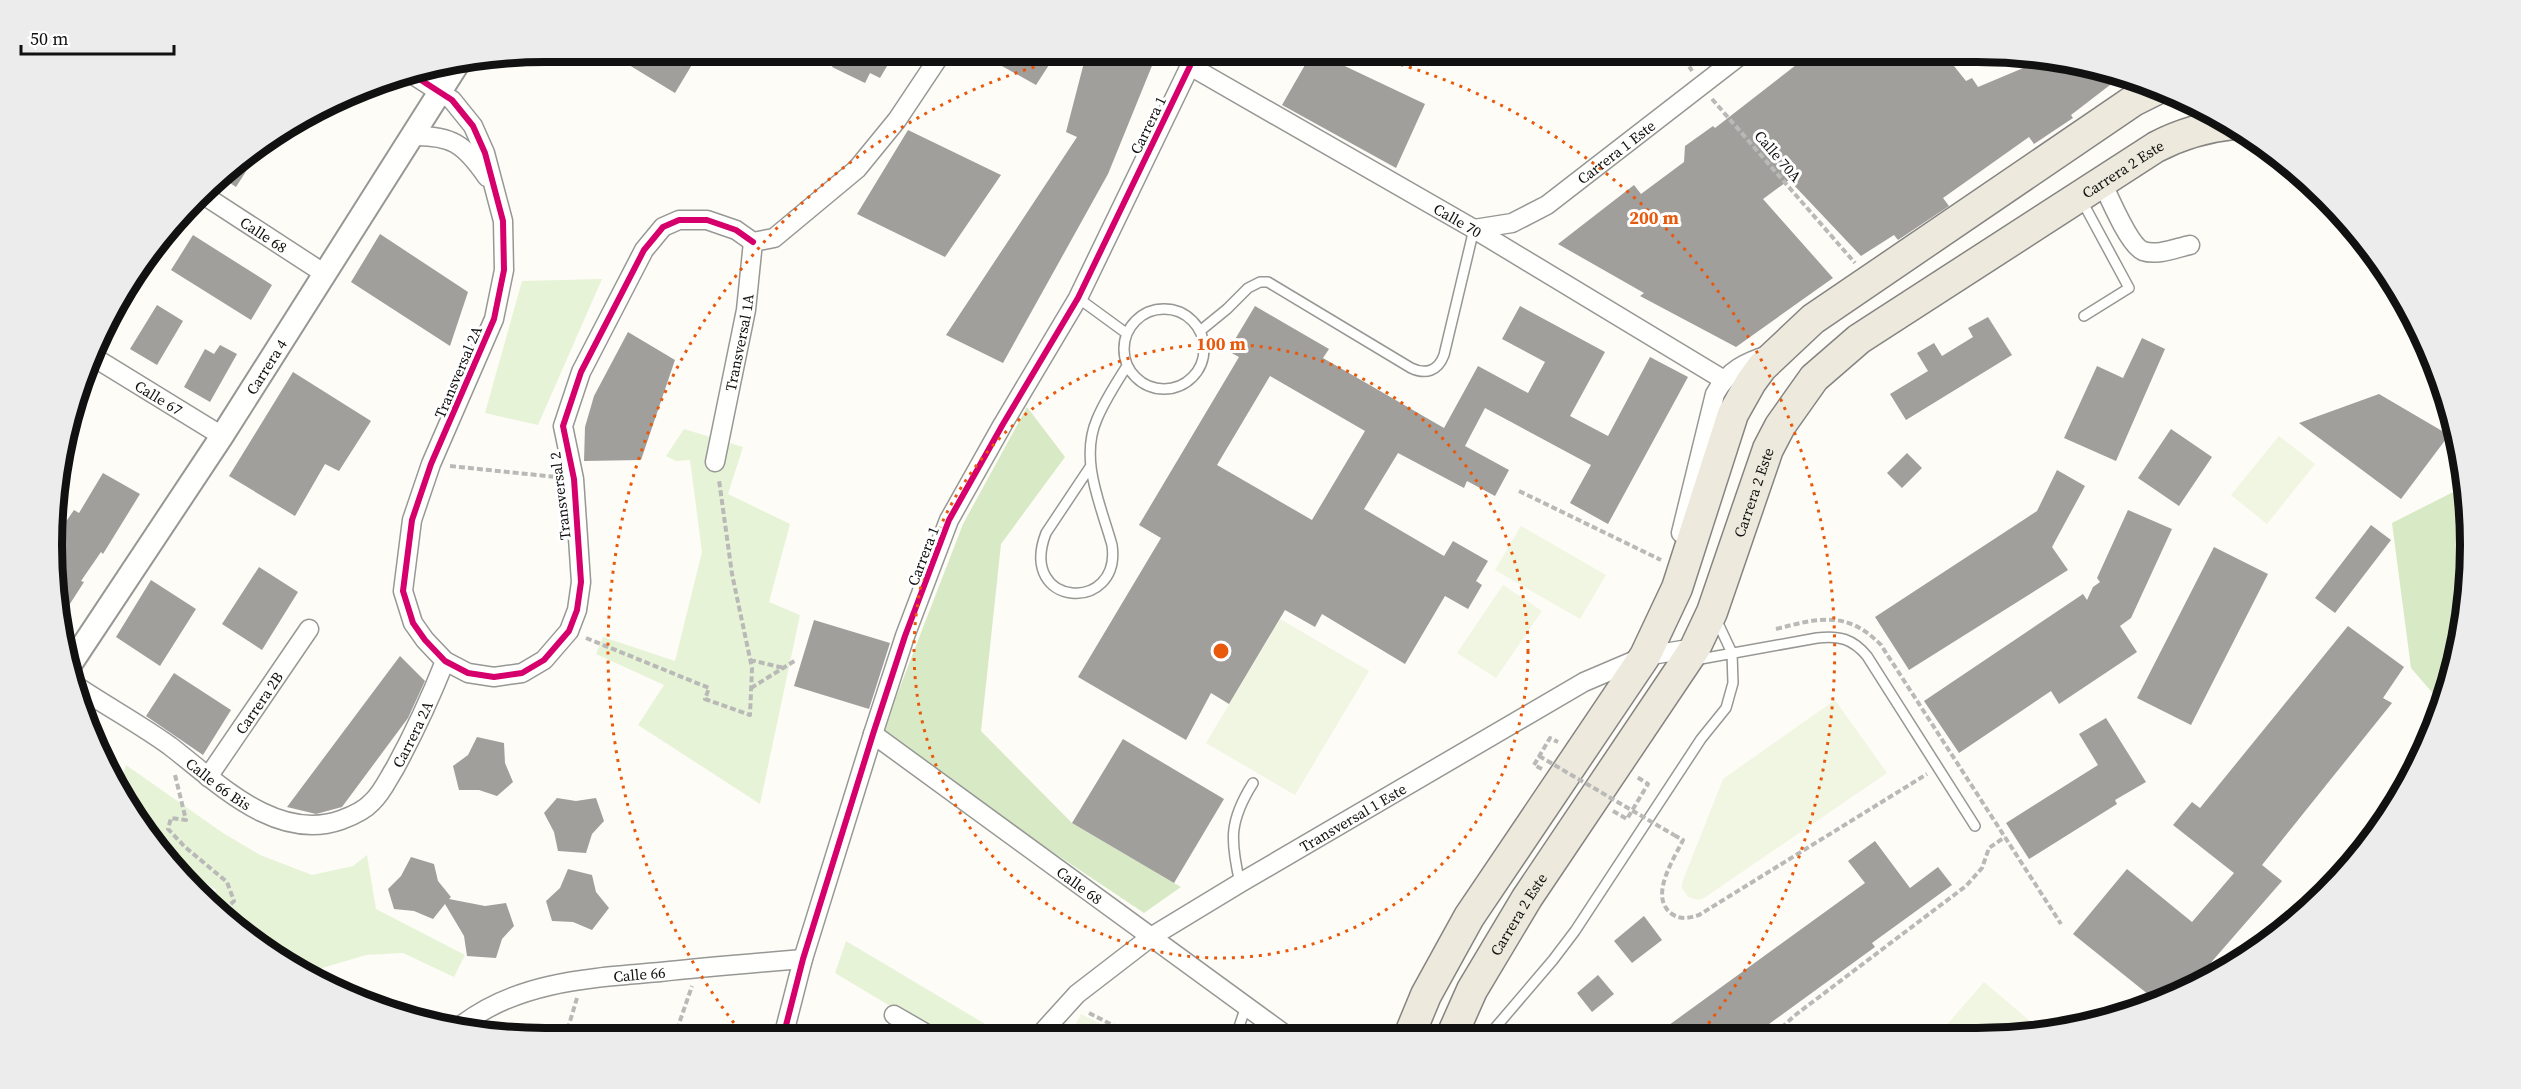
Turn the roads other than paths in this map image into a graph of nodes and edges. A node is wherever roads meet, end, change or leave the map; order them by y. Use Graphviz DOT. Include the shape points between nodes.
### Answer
graph roads {
  1 [pos="936,62"];
  2 [pos="1190,62"];
  3 [pos="1196,62"];
  4 [pos="1731,62"];
  5 [pos="455,70"];
  6 [pos="418,78"];
  7 [pos="441,92"];
  8 [pos="2148,93"];
  9 [pos="2218,126"];
  10 [pos="412,136"];
  11 [pos="2091,189"];
  12 [pos="496,190"];
  13 [pos="208,198"];
  14 [pos="1474,229"];
  15 [pos="753,242"];
  16 [pos="2190,245"];
  17 [pos="325,274"];
  18 [pos="1078,298"];
  19 [pos="2084,316"];
  20 [pos="1200,331"];
  21 [pos="1126,333"];
  22 [pos="1776,352"];
  23 [pos="98,360"];
  24 [pos="1127,366"];
  25 [pos="1724,380"];
  26 [pos="222,436"];
  27 [pos="715,462"];
  28 [pos="1090,467"];
  29 [pos="1677,588"];
  30 [pos="1712,612"];
  31 [pos="309,629"];
  32 [pos="1732,653"];
  33 [pos="1691,654"];
  34 [pos="1645,656"];
  35 [pos="75,657"];
  36 [pos="445,662"];
  37 [pos="84,691"];
  38 [pos="873,734"];
  39 [pos="208,777"];
  40 [pos="1253,783"];
  41 [pos="373,802"];
  42 [pos="1975,826"];
  43 [pos="1240,883"];
  44 [pos="1151,937"];
  45 [pos="802,959"];
  46 [pos="1246,1006"];
  47 [pos="894,1015"];
  48 [pos="467,1021"];
  49 [pos="785,1028"];
  50 [pos="916,1028"];
  51 [pos="1046,1028"];
  52 [pos="1239,1028"];
  53 [pos="1276,1028"];
  54 [pos="1412,1028"];
  55 [pos="1455,1028"];
  56 [pos="1494,1028"];
  1 -- 15 [label="street" via="897,120 857,169 774,238"];
  2 -- 18 [label="street, Carrera 1"];
  3 -- 14 [label="street, Calle 70"];
  4 -- 14 [label="street, Carrera 1 Este" via="1547,205 1512,223"];
  5 -- 7 [label="street, Carrera 4"];
  6 -- 7 [label="street, Transversal 2A"];
  7 -- 10 [label="street, Carrera 4"];
  7 -- 12 [label="street, Transversal 2A" via="473,126"];
  8 -- 22 [label="main road" via="1813,319"];
  9 -- 11 [label="main road, Carrera 2 Este" via="2177,136"];
  10 -- 12 [label="street, Transversal 2A" via="448,138 461,145"];
  10 -- 17 [label="street, Carrera 4"];
  11 -- 16 [label="street" via="2141,250 2156,253"];
  11 -- 19 [label="lane" via="2129,288"];
  11 -- 30 [label="main road, Carrera 2 Este" via="1859,339 1814,378 1768,449"];
  12 -- 36 [label="street, Transversal 2A" via="505,248 500,294 494,319 431,464 412,520 403,591 413,623"];
  13 -- 17 [label="street, Calle 68"];
  14 -- 20 [label="lane" via="1444,355 1432,370 1411,368 1268,282 1248,288"];
  14 -- 25 [label="street, Calle 70"];
  15 -- 27 [label="street, Transversal 1A" via="746,310"];
  15 -- 36 [label="street, Transversal 2" via="736,230 706,220 679,220 663,227 644,250 581,372 563,426 573,479 581,582 569,631 544,660 522,673 494,677 468,673"];
  17 -- 26 [label="street, Carrera 4"];
  18 -- 21 [label="lane"];
  18 -- 38 [label="street, Carrera 1" via="950,520 905,636"];
  20 -- 21 [label="lane" via="1185,314 1162,308 1141,315"];
  20 -- 24 [label="lane" via="1202,362 1181,385 1150,387 1132,375"];
  21 -- 24 [label="lane" via="1123,348"];
  22 -- 25 [label="street" via="1739,366"];
  22 -- 29 [label="main road" via="1751,382 1733,414"];
  23 -- 26 [label="street, Calle 67"];
  24 -- 28 [label="lane" via="1097,419"];
  25 -- 29 [label="street" via="1709,410 1677,550"];
  26 -- 35 [label="street, Carrera 4"];
  28 -- 28 [label="lane" via="1042,543 1043,575 1067,592 1095,589 1109,575 1114,557"];
  29 -- 34 [label="main road"];
  30 -- 32 [label="lane"];
  30 -- 33 [label="main road, Carrera 2 Este"];
  31 -- 39 [label="street, Carrera 2B"];
  32 -- 33 [label="lane"];
  32 -- 42 [label="lane" via="1833,636 1853,642 1867,656"];
  32 -- 56 [label="lane" via="1733,683 1726,708 1575,931"];
  33 -- 34 [label="street, Transversal 1 Este"];
  33 -- 55 [label="main road, Carrera 2 Este" via="1527,898 1472,990"];
  34 -- 43 [label="street, Transversal 1 Este" via="1557,697"];
  34 -- 54 [label="main road" via="1469,917"];
  36 -- 41 [label="street, Carrera 2A" via="422,718"];
  37 -- 39 [label="street, Calle 66 Bis" via="168,745"];
  38 -- 44 [label="street, Calle 68"];
  38 -- 45 [label="street, Carrera 1"];
  39 -- 41 [label="street, Calle 66 Bis" via="261,812 286,822 333,823"];
  40 -- 43 [label="lane" via="1237,809 1232,832"];
  43 -- 44 [label="street, Transversal 1 Este"];
  44 -- 46 [label="street, Calle 68"];
  44 -- 51 [label="street, Transversal 1 Este" via="1077,994"];
  45 -- 48 [label="street, Calle 66" via="547,985 524,991"];
  45 -- 49 [label="street, Carrera 1"];
  46 -- 52 [label="lane"];
  46 -- 53 [label="street, Calle 68"];
  47 -- 50 [label="street"];
}
